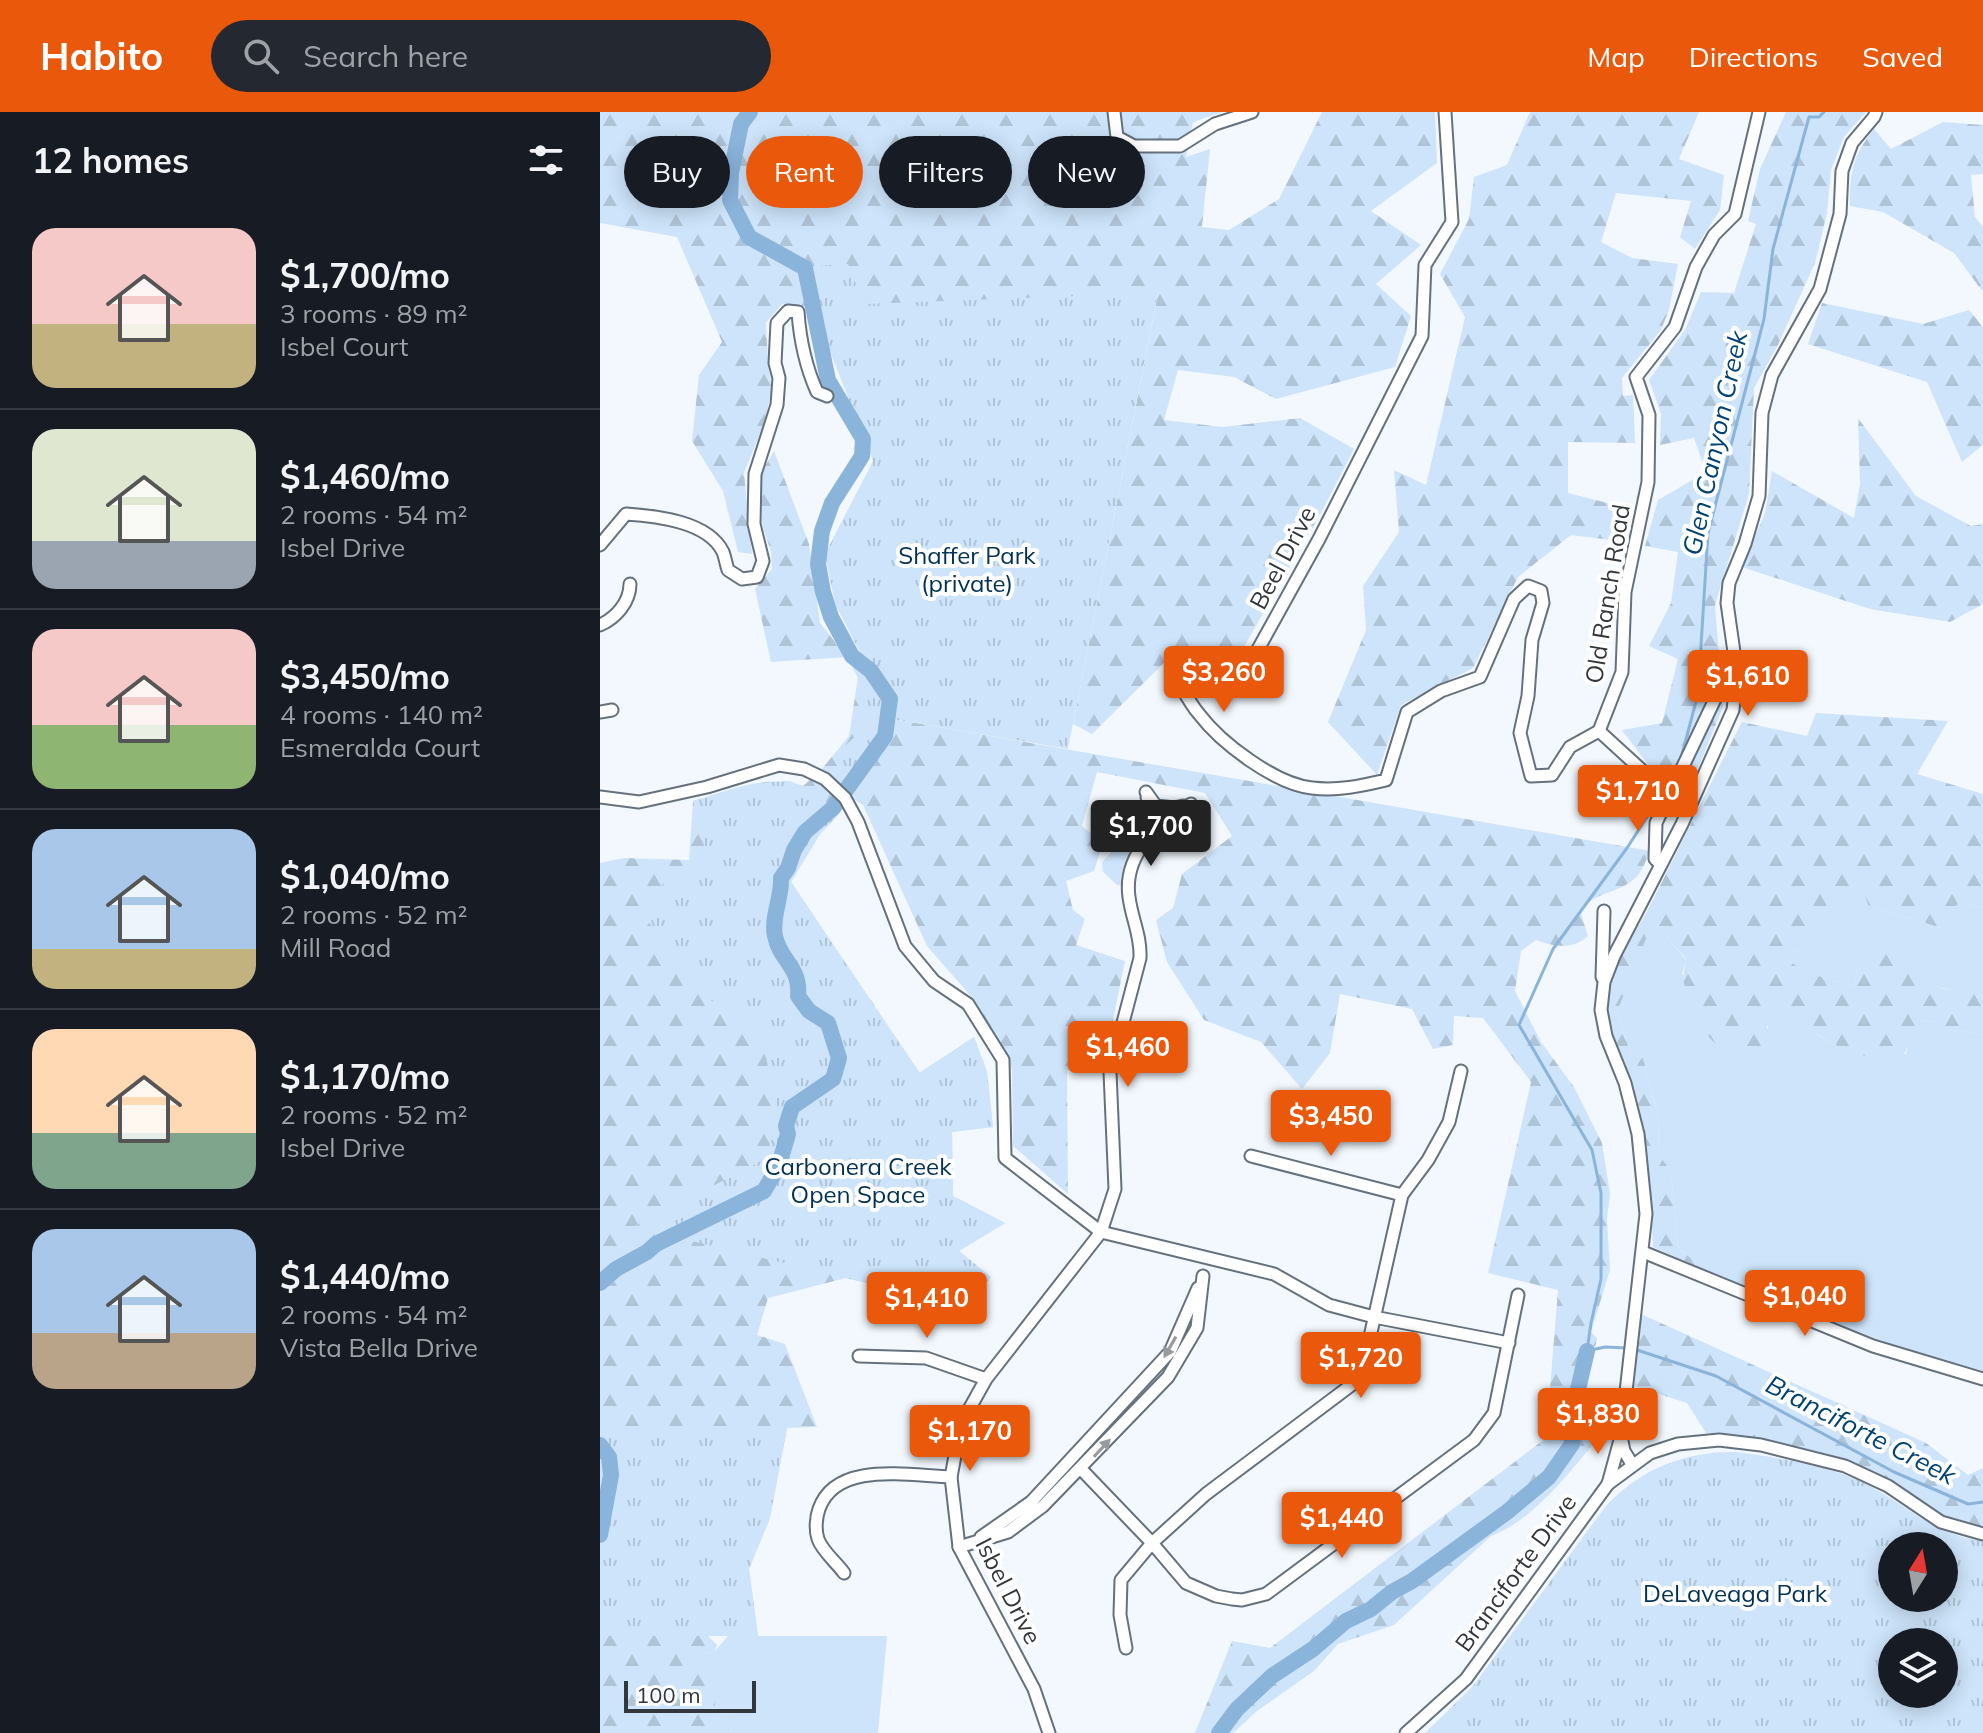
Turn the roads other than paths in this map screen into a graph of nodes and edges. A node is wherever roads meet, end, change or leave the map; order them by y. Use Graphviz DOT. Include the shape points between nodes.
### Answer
graph roads {
  1 [pos="1114,112"];
  2 [pos="1252,112"];
  3 [pos="1445,112"];
  4 [pos="1759,112"];
  5 [pos="1876,112"];
  6 [pos="827,396"];
  7 [pos="600,545"];
  8 [pos="630,584"];
  9 [pos="600,625"];
  10 [pos="1736,683"];
  11 [pos="1599,731"];
  12 [pos="1667,790"];
  13 [pos="600,797"];
  14 [pos="1155,828"];
  15 [pos="1661,864"];
  16 [pos="1604,911"];
  17 [pos="1601,1010"];
  18 [pos="1461,1071"];
  19 [pos="1251,1156"];
  20 [pos="1402,1195"];
  21 [pos="1101,1232"];
  22 [pos="1643,1252"];
  23 [pos="1210,1259"];
  24 [pos="1203,1276"];
  25 [pos="1518,1295"];
  26 [pos="1374,1317"];
  27 [pos="1509,1343"];
  28 [pos="859,1356"];
  29 [pos="986,1379"];
  30 [pos="1983,1379"];
  31 [pos="1621,1436"];
  32 [pos="1650,1453"];
  33 [pos="1632,1464"];
  34 [pos="1081,1469"];
  35 [pos="951,1477"];
  36 [pos="1608,1484"];
  37 [pos="1983,1534"];
  38 [pos="974,1542"];
  39 [pos="1152,1543"];
  40 [pos="959,1547"];
  41 [pos="844,1573"];
  42 [pos="1126,1648"];
  43 [pos="1049,1733"];
  44 [pos="1406,1733"];
  1 -- 2 [label="street" via="1117,137 1134,146 1180,146 1215,124"];
  3 -- 11 [label="street, Beel Drive" via="1452,222 1425,265 1422,336 1256,653 1185,678 1182,688 1199,715 1269,772 1309,788 1348,789 1386,780 1407,712 1441,691 1480,677 1514,599 1528,586 1541,591 1543,603 1532,640 1520,733 1531,776 1552,775 1570,747"];
  4 -- 11 [label="street, Old Ranch Road" via="1735,214 1714,235 1696,267 1675,327 1636,377 1649,415 1648,482 1625,592 1622,672"];
  5 -- 10 [label="street" via="1852,143 1842,171 1840,214 1820,289 1772,375 1765,400 1759,496 1729,583"];
  6 -- 7 [label="street" via="817,392 808,371 798,312 788,311 777,323 777,405 755,474 754,524 763,561 757,577 742,579 728,570 722,549 696,526 649,516 626,514"];
  8 -- 9 [label="street" via="624,604"];
  10 -- 12 [label="street" via="1722,686 1688,760"];
  10 -- 15 [label="street" via="1733,710"];
  11 -- 12 [label="street"];
  12 -- 15 [label="street" via="1656,823 1655,859"];
  13 -- 21 [label="street" via="639,802 779,765 825,779 845,798 858,822 905,946 934,981 968,1004 1003,1060 1005,1158"];
  14 -- 21 [label="street, Isbel Drive" via="1133,866 1128,895 1141,941 1140,958 1110,1072 1115,1189"];
  15 -- 17 [label="street" via="1614,956"];
  16 -- 17 [label="street"];
  17 -- 22 [label="street" via="1638,1134 1646,1214"];
  18 -- 20 [label="street" via="1449,1122"];
  19 -- 20 [label="street"];
  20 -- 26 [label="street"];
  21 -- 23 [label="street"];
  21 -- 29 [label="street, Isbel Drive"];
  22 -- 30 [label="street" via="1873,1346"];
  22 -- 31 [label="street"];
  23 -- 24 [label="street"];
  23 -- 26 [label="street" via="1274,1274 1329,1305"];
  34 -- 24 [label="street, one-way" via="1168,1377 1197,1328"];
  24 -- 38 [label="street, one-way" via="1170,1352 1031,1502"];
  25 -- 27 [label="street"];
  26 -- 27 [label="street"];
  26 -- 39 [label="street" via="1354,1383 1206,1494"];
  27 -- 39 [label="street" via="1494,1413 1474,1440 1266,1594 1242,1600 1186,1583"];
  28 -- 29 [label="street" via="926,1358"];
  29 -- 35 [label="street, Isbel Drive" via="961,1424"];
  31 -- 32 [label="street" via="1628,1446"];
  31 -- 33 [label="street"];
  31 -- 36 [label="street"];
  32 -- 33 [label="street, Branciforte Drive"];
  32 -- 37 [label="street, Branciforte Drive" via="1719,1440 1761,1445 1845,1466 1888,1486 1941,1522"];
  33 -- 36 [label="street, Branciforte Drive"];
  34 -- 38 [label="street" via="1008,1532"];
  34 -- 39 [label="street"];
  35 -- 40 [label="street, Isbel Drive"];
  35 -- 41 [label="street" via="855,1475 823,1496 816,1517 818,1540"];
  36 -- 44 [label="street, Branciforte Drive" via="1466,1679"];
  38 -- 40 [label="street"];
  39 -- 42 [label="street" via="1121,1580"];
  40 -- 43 [label="street, Isbel Drive" via="1034,1689"];
}
